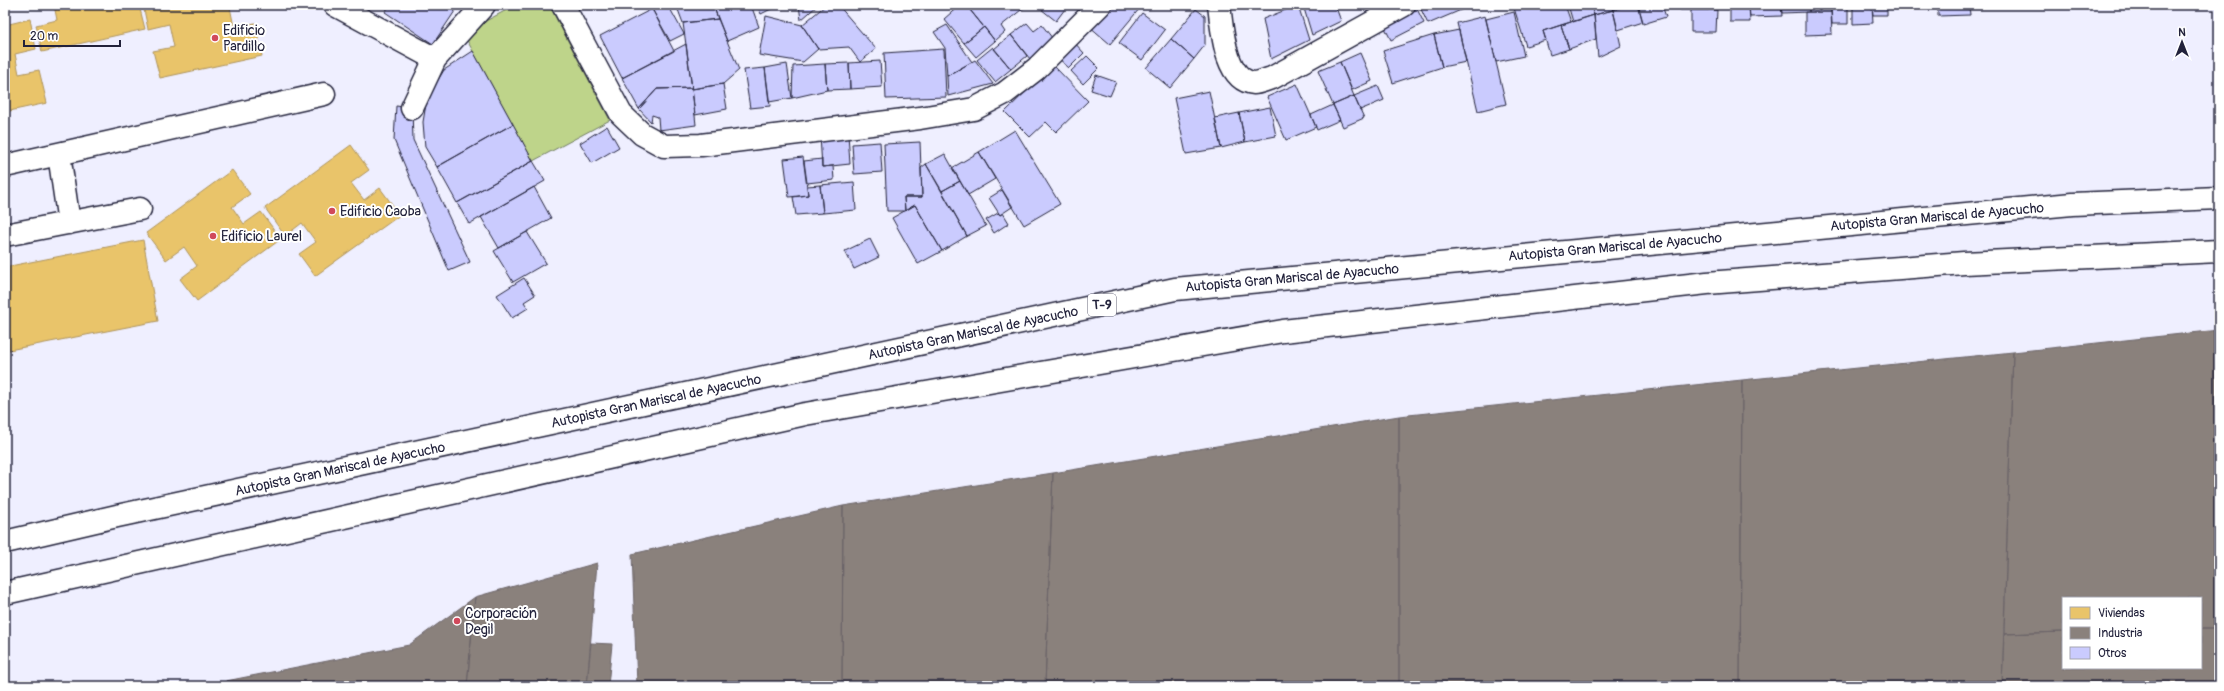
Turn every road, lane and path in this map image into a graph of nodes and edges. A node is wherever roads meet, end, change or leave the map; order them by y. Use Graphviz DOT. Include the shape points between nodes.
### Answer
graph roads {
  1 [pos="335,5"];
  2 [pos="484,5"];
  3 [pos="563,5"];
  4 [pos="1100,5"];
  5 [pos="1219,5"];
  6 [pos="1404,5"];
  7 [pos="435,59"];
  8 [pos="324,94"];
  9 [pos="412,108"];
  10 [pos="59,154"];
  11 [pos="5,166"];
  12 [pos="2219,198"];
  13 [pos="140,209"];
  14 [pos="68,223"];
  15 [pos="5,235"];
  16 [pos="2219,251"];
  17 [pos="5,542"];
  18 [pos="5,594"];
  1 -- 7 [label="main road"];
  2 -- 7 [label="main road"];
  3 -- 4 [label="main road" via="621,114 642,134 664,146 701,145 974,110 1005,93 1036,69"];
  5 -- 6 [label="main road" via="1222,32 1229,58 1241,78 1254,82 1272,78"];
  7 -- 9 [label="main road"];
  8 -- 10 [label="main road"];
  10 -- 11 [label="main road"];
  10 -- 14 [label="main road"];
  12 -- 17 [label="main road, Autopista Gran Mariscal de Ayacucho / T-9" via="2072,204 1175,289"];
  13 -- 14 [label="main road"];
  14 -- 15 [label="main road"];
  16 -- 18 [label="main road" via="1964,263 1707,283 1283,331 805,414"];
}
